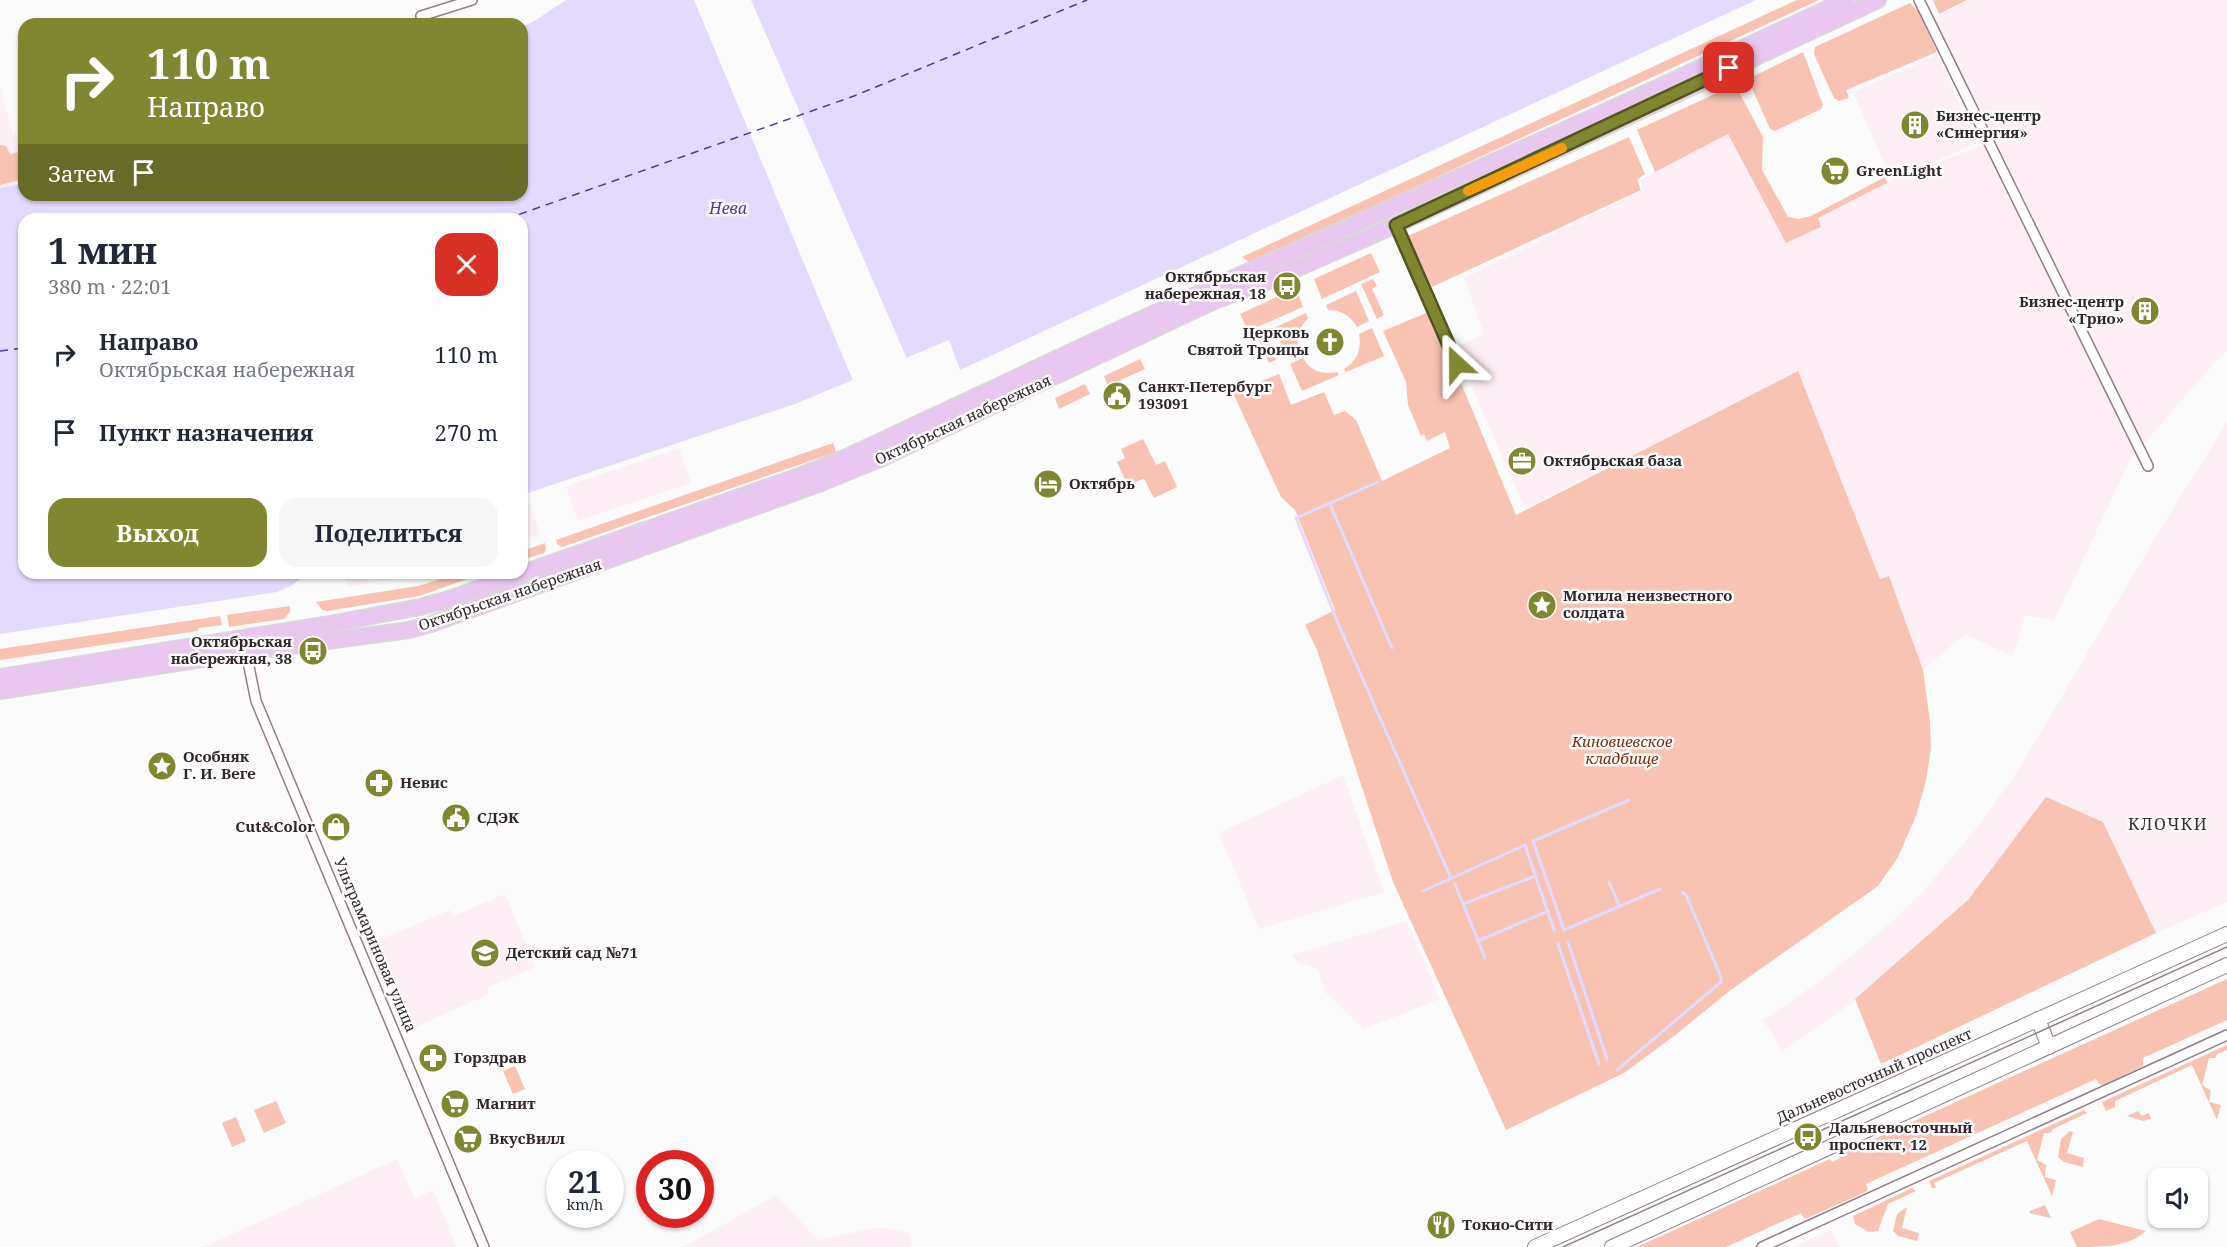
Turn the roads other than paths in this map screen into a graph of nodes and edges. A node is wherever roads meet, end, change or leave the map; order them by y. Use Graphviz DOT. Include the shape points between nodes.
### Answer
graph roads {
  1 [pos="472,0"];
  2 [pos="1846,0"];
  3 [pos="1878,0"];
  4 [pos="1918,0"];
  5 [pos="420,16"];
  6 [pos="1396,225"];
  7 [pos="1457,364"];
  8 [pos="2148,465"];
  9 [pos="528,571"];
  10 [pos="506,579"];
  11 [pos="246,651"];
  12 [pos="0,677"];
  13 [pos="0,692"];
  14 [pos="2227,934"];
  15 [pos="2227,965"];
  16 [pos="2038,1019"];
  17 [pos="2227,1035"];
  18 [pos="2049,1047"];
  19 [pos="484,1247"];
  20 [pos="1535,1247"];
  21 [pos="1612,1247"];
  22 [pos="1762,1247"];
  1 -- 5 [label="street"];
  2 -- 9 [label="main road, Октябрьская набережная" via="1133,323 874,446"];
  3 -- 6 [label="main road, Октябрьская набережная"];
  4 -- 8 [label="street"];
  6 -- 7 [label="street"];
  6 -- 11 [label="main road, Октябрьская набережная" via="1214,301 821,483 431,624"];
  10 -- 12 [label="main road, Октябрьская набережная" via="420,607"];
  11 -- 13 [label="main road, Октябрьская набережная"];
  11 -- 19 [label="street, Ультрамариновая улица" via="256,701"];
  14 -- 16 [label="main road, Дальневосточный проспект"];
  15 -- 18 [label="main road"];
  16 -- 18 [label="main road"];
  16 -- 20 [label="main road, Дальневосточный проспект"];
  17 -- 22 [label="street"];
  18 -- 21 [label="main road"];
}
